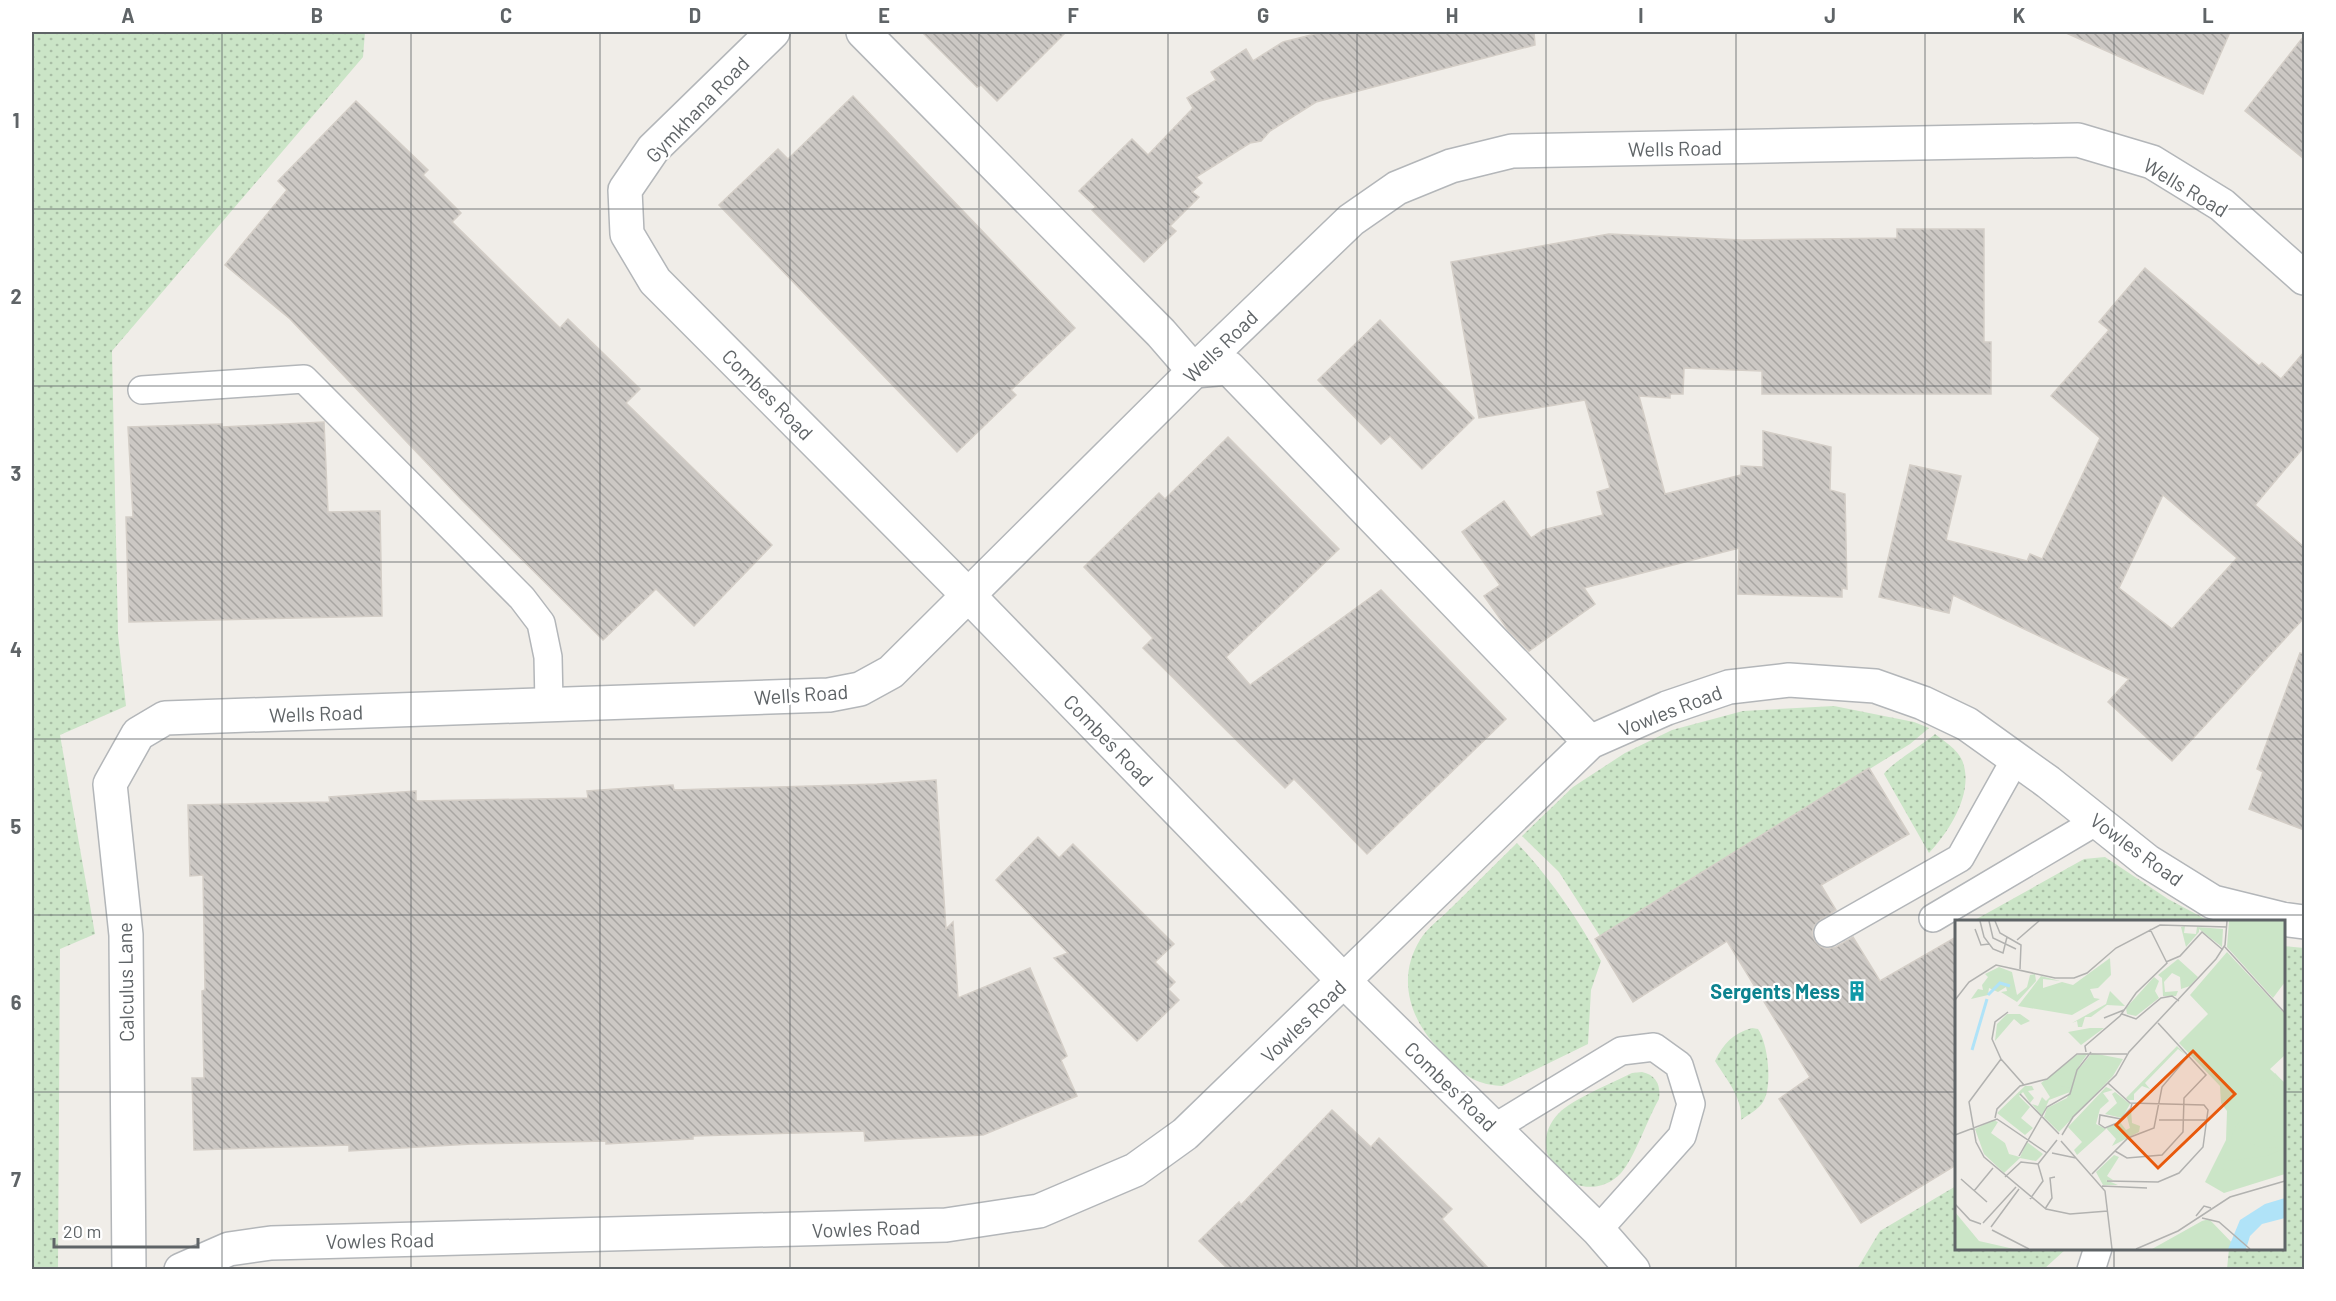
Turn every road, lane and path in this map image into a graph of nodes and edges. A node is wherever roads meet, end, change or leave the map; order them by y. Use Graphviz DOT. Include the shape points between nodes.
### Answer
graph roads {
  1 [pos="773,32"];
  2 [pos="863,32"];
  3 [pos="625,190"];
  4 [pos="2304,278"];
  5 [pos="1194,371"];
  6 [pos="142,390"];
  7 [pos="968,595"];
  8 [pos="549,704"];
  9 [pos="165,718"];
  10 [pos="1590,742"];
  11 [pos="2016,758"];
  12 [pos="2097,820"];
  13 [pos="1933,918"];
  14 [pos="2304,922"];
  15 [pos="1828,933"];
  16 [pos="1344,981"];
  17 [pos="1494,1128"];
  18 [pos="1598,1230"];
  19 [pos="2097,1250"];
  20 [pos="129,1269"];
  21 [pos="181,1269"];
  22 [pos="1633,1269"];
  23 [pos="2091,1269"];
  1 -- 3 [label="street, Gymkhana Road" via="653,149"];
  2 -- 5 [label="street"];
  3 -- 7 [label="street, Combes Road" via="627,234 655,281"];
  4 -- 5 [label="street, Wells Road" via="2222,205 2152,162 2078,140 1512,151 1452,166 1397,188 1351,220"];
  5 -- 7 [label="street, Wells Road"];
  5 -- 10 [label="street" via="1229,368"];
  6 -- 8 [label="lane" via="304,379 522,598 541,623 548,657"];
  7 -- 8 [label="street, Wells Road" via="891,672 860,689 830,695"];
  7 -- 16 [label="street, Combes Road"];
  8 -- 9 [label="street, Wells Road"];
  9 -- 20 [label="street, Calculus Lane" via="138,734 110,784 126,935"];
  10 -- 11 [label="street, Vowles Road" via="1667,708 1729,687 1789,680 1875,686 1967,724"];
  10 -- 16 [label="street, Vowles Road"];
  11 -- 12 [label="street, Vowles Road"];
  11 -- 15 [label="lane" via="1960,858"];
  12 -- 13 [label="lane"];
  12 -- 14 [label="street, Vowles Road" via="2147,861 2213,902"];
  16 -- 17 [label="street, Combes Road"];
  16 -- 21 [label="street, Vowles Road" via="1185,1134 1135,1170 1039,1211 946,1225 271,1244 229,1249"];
  17 -- 18 [label="street, Combes Road"];
  17 -- 18 [label="lane" via="1621,1051 1654,1047 1679,1065 1691,1104 1682,1136"];
  18 -- 22 [label="street, Combes Road"];
  19 -- 23 [label="lane"];
}
